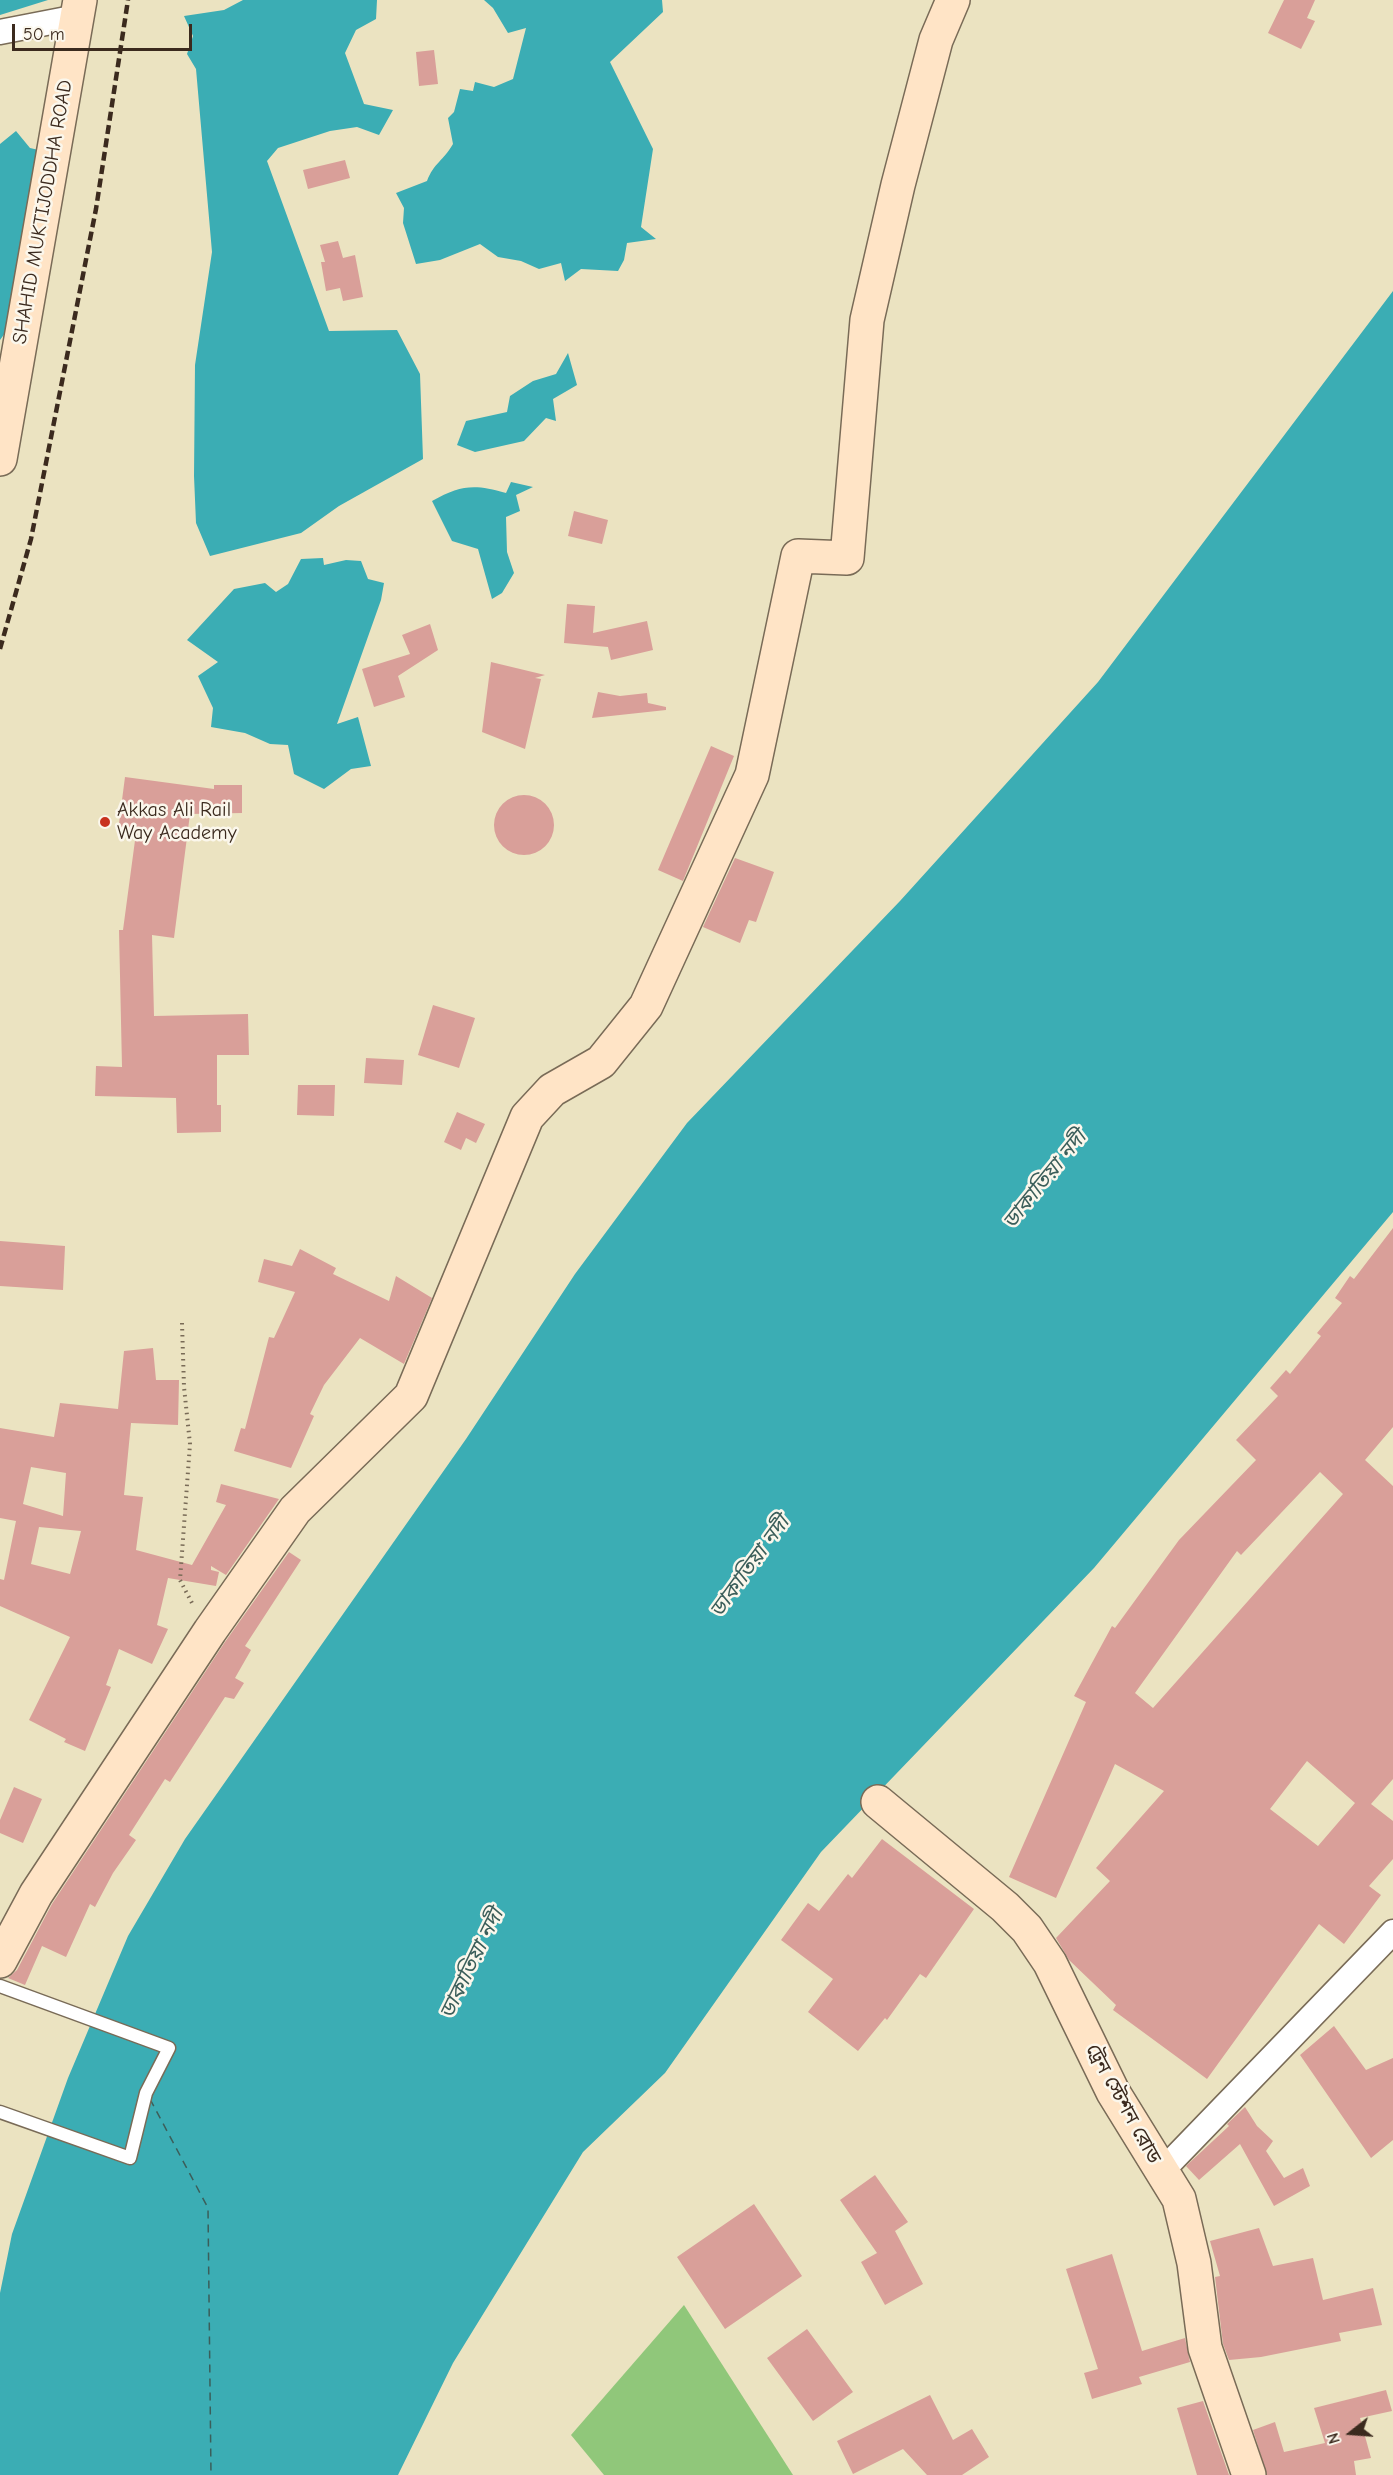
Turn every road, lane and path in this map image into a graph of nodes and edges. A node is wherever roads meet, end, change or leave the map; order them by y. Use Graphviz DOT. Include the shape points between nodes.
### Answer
graph roads {
  1 [pos="953,0"];
  2 [pos="78,9"];
  3 [pos="0,32"];
  4 [pos="0,459"];
  5 [pos="182,1323"];
  6 [pos="210,1631"];
  7 [pos="878,1802"];
  8 [pos="1393,1932"];
  9 [pos="0,1961"];
  10 [pos="0,1986"];
  11 [pos="0,2112"];
  12 [pos="1161,2172"];
  13 [pos="1249,2475"];
  1 -- 6 [label="street" via="936,40 867,320 846,558 798,556 752,775 646,1006 601,1062 552,1090 527,1117 411,1396 295,1510"];
  2 -- 3 [label="street"];
  2 -- 4 [label="street, SHAHID MUKTIJODDHA ROAD"];
  5 -- 6 [label="path" via="190,1443 180,1580"];
  6 -- 9 [label="street" via="36,1894"];
  7 -- 12 [label="street, ট্রেন স্টেশন রোড" via="1027,1929 1050,1963 1113,2092"];
  8 -- 12 [label="street"];
  10 -- 11 [label="lane" via="169,2048 146,2093 130,2158"];
  12 -- 13 [label="street, ট্রেন স্টেশন রোড" via="1179,2199 1194,2263 1205,2348"];
}
